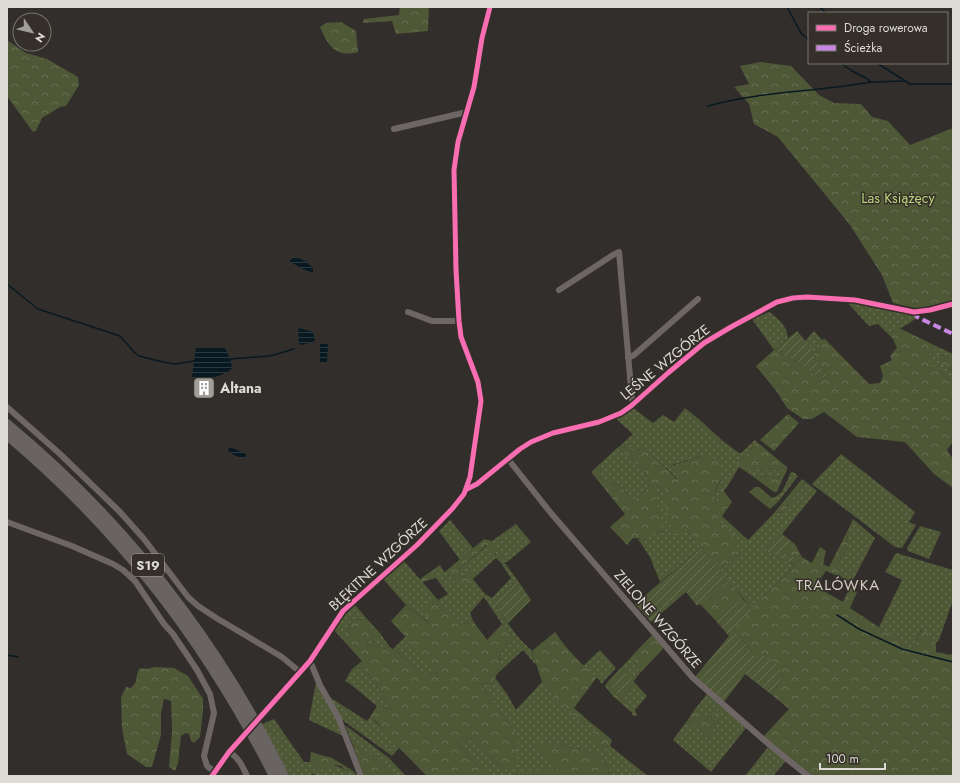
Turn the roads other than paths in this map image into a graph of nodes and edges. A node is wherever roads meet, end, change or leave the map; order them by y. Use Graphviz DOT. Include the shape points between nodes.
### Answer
graph roads {
  1 [pos="490,7"];
  2 [pos="467,112"];
  3 [pos="394,129"];
  4 [pos="559,290"];
  5 [pos="698,299"];
  6 [pos="953,304"];
  7 [pos="408,312"];
  8 [pos="459,321"];
  9 [pos="628,358"];
  10 [pos="634,404"];
  11 [pos="7,407"];
  12 [pos="7,424"];
  13 [pos="7,435"];
  14 [pos="508,459"];
  15 [pos="467,489"];
  16 [pos="7,522"];
  17 [pos="310,661"];
  18 [pos="300,672"];
  19 [pos="229,752"];
  20 [pos="214,774"];
  21 [pos="247,776"];
  22 [pos="274,776"];
  23 [pos="284,776"];
  24 [pos="361,776"];
  25 [pos="808,776"];
  1 -- 2 [label="street"];
  2 -- 3 [label="street"];
  2 -- 8 [label="street" via="458,142 454,170"];
  4 -- 9 [label="street" via="620,252"];
  5 -- 9 [label="street"];
  6 -- 10 [label="street, LEŚNE WZGÓRZE" via="914,312 855,300 810,297 785,300 768,306 704,343"];
  7 -- 8 [label="street" via="432,321"];
  8 -- 15 [label="street" via="461,337 478,382 481,401"];
  9 -- 10 [label="street"];
  10 -- 14 [label="street, LEŚNE WZGÓRZE" via="621,413 599,422 543,436"];
  11 -- 18 [label="street" via="120,512 188,597 218,619 282,657"];
  12 -- 23 [label="highway, S19" via="56,466 97,507 170,592 228,674"];
  13 -- 22 [label="highway, S19" via="85,507 173,609 226,688"];
  14 -- 15 [label="street, LEŚNE WZGÓRZE"];
  14 -- 25 [label="street, ZIELONE WZGÓRZE" via="550,512 693,678"];
  15 -- 17 [label="street, BŁĘKITNE WZGÓRZE" via="456,505 417,545 342,611"];
  16 -- 20 [label="street" via="106,561 123,570 135,581 193,664 210,694 214,713 204,756 207,766"];
  17 -- 18 [label="street, BŁĘKITNE WZGÓRZE"];
  17 -- 24 [label="street" via="339,720"];
  18 -- 19 [label="street, BŁĘKITNE WZGÓRZE, bridge"];
  19 -- 20 [label="street, BŁĘKITNE WZGÓRZE"];
  19 -- 21 [label="street" via="240,761"];
}
